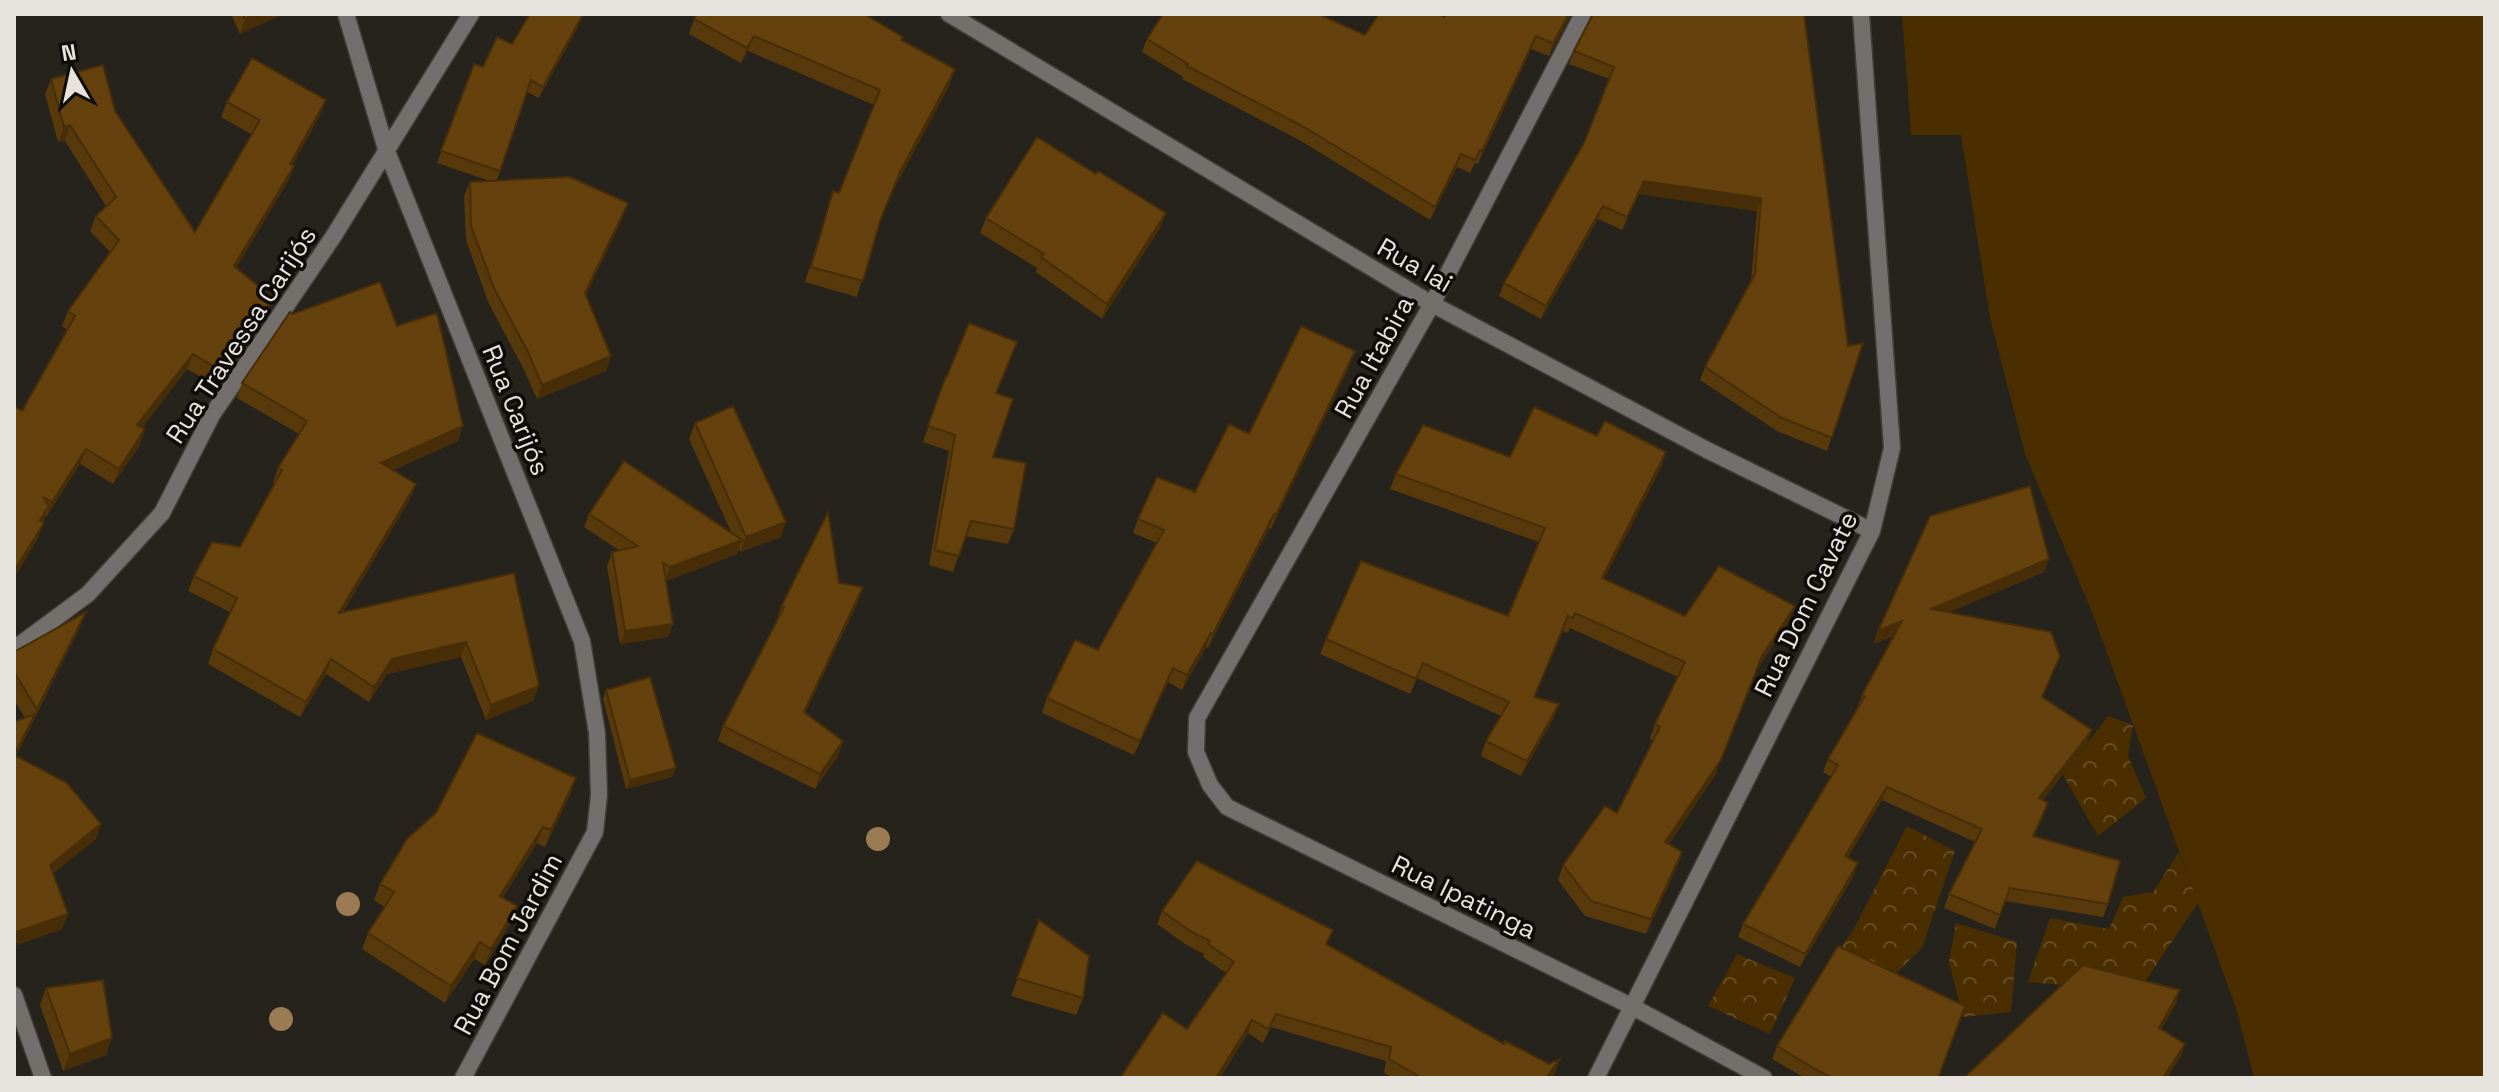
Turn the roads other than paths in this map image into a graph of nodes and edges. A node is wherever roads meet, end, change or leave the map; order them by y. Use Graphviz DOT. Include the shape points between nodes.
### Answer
graph roads {
  1 [pos="346,14"];
  2 [pos="471,14"];
  3 [pos="949,14"];
  4 [pos="1583,14"];
  5 [pos="1861,14"];
  6 [pos="386,149"];
  7 [pos="1432,304"];
  8 [pos="1872,531"];
  9 [pos="14,649"];
  10 [pos="1197,718"];
  11 [pos="595,832"];
  12 [pos="14,995"];
  13 [pos="1633,1007"];
  14 [pos="43,1078"];
  15 [pos="463,1078"];
  16 [pos="1596,1078"];
  17 [pos="1764,1078"];
  1 -- 6 [label="street, Rua Carijós"];
  2 -- 6 [label="street, Rua Travessa Carijós"];
  3 -- 7 [label="street, Rua Iai"];
  4 -- 7 [label="street, Rua Itabira"];
  5 -- 8 [label="street, Rua Dom Cavate" via="1892,448"];
  6 -- 9 [label="street, Rua Travessa Carijós" via="212,415 162,513 88,594"];
  6 -- 11 [label="street, Rua Carijós" via="582,641 597,733"];
  7 -- 8 [label="street, Rua Iai"];
  7 -- 10 [label="street, Rua Itabira"];
  8 -- 13 [label="street, Rua Dom Cavate"];
  10 -- 13 [label="street, Rua Ipatinga" via="1196,752 1210,785 1227,807"];
  11 -- 15 [label="street, Rua Bom Jardim"];
  12 -- 14 [label="street"];
  13 -- 16 [label="street, Rua Dom Cavate"];
  13 -- 17 [label="street, Rua Ipatinga"];
}
